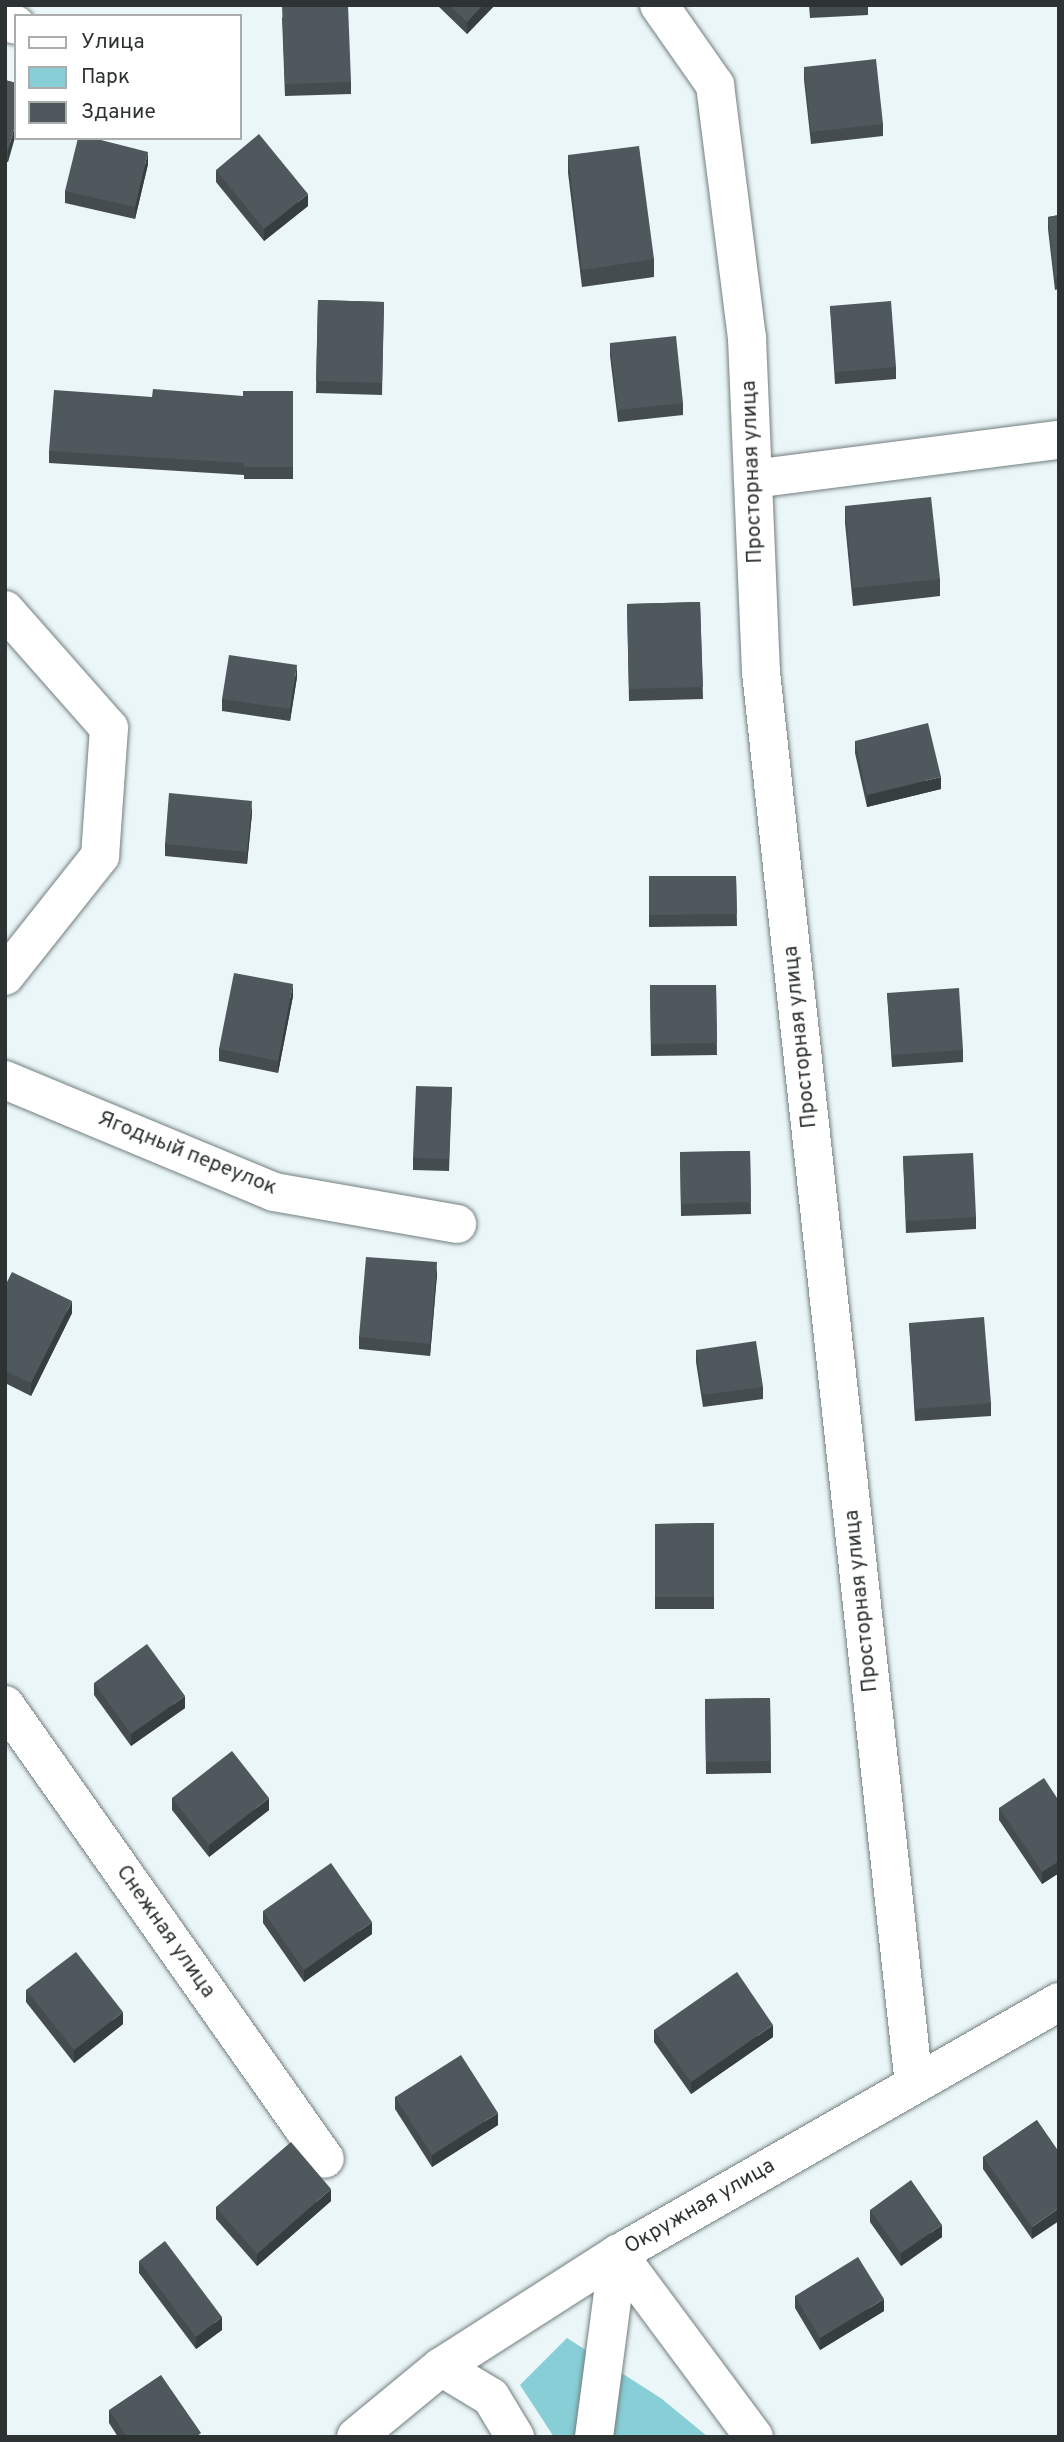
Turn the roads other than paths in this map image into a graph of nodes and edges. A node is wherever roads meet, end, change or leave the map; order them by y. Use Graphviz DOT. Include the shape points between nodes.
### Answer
graph roads {
  1 [pos="659,5"];
  2 [pos="1059,440"];
  3 [pos="753,479"];
  4 [pos="5,610"];
  5 [pos="5,976"];
  6 [pos="5,1080"];
  7 [pos="457,1224"];
  8 [pos="5,1705"];
  9 [pos="1059,2002"];
  10 [pos="914,2084"];
  11 [pos="325,2159"];
  12 [pos="618,2254"];
  13 [pos="441,2367"];
  14 [pos="356,2437"];
  15 [pos="515,2437"];
  16 [pos="594,2437"];
  17 [pos="754,2437"];
  1 -- 3 [label="street, Просторная улица" via="715,85 747,338"];
  2 -- 3 [label="street"];
  3 -- 10 [label="street, Просторная улица" via="761,672"];
  4 -- 5 [label="street" via="109,728 100,856"];
  6 -- 7 [label="street, Ягодный переулок" via="274,1192"];
  8 -- 11 [label="street, Снежная улица"];
  9 -- 10 [label="street, Окружная улица"];
  10 -- 12 [label="street, Окружная улица"];
  12 -- 13 [label="street, Окружная улица"];
  12 -- 16 [label="street"];
  12 -- 17 [label="street"];
  13 -- 14 [label="street, Окружная улица"];
  13 -- 15 [label="street" via="491,2397"];
}
